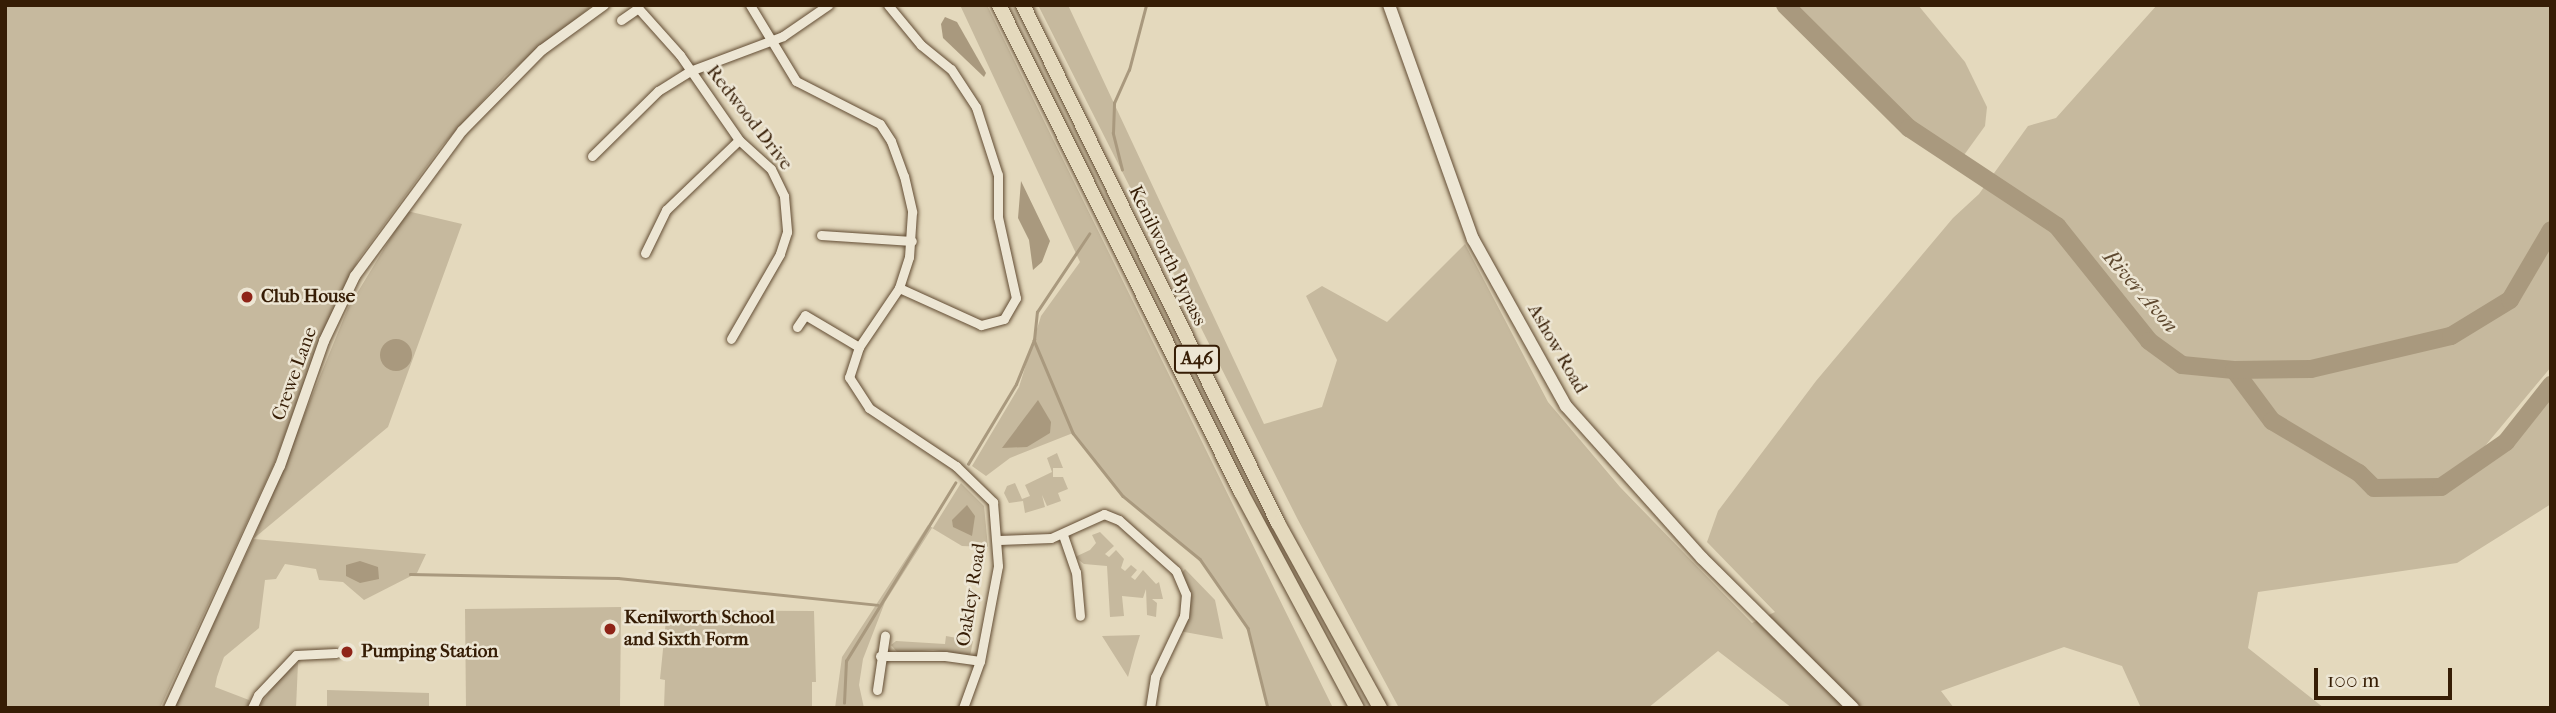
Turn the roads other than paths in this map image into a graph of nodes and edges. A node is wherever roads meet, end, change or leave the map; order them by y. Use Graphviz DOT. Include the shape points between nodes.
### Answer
graph roads {
  1 [pos="604,5"];
  2 [pos="750,5"];
  3 [pos="828,5"];
  4 [pos="888,5"];
  5 [pos="999,5"];
  6 [pos="1023,5"];
  7 [pos="1389,5"];
  8 [pos="640,7"];
  9 [pos="621,20"];
  10 [pos="768,41"];
  11 [pos="690,71"];
  12 [pos="739,140"];
  13 [pos="592,156"];
  14 [pos="821,235"];
  15 [pos="912,241"];
  16 [pos="645,253"];
  17 [pos="899,288"];
  18 [pos="797,327"];
  19 [pos="731,340"];
  20 [pos="859,347"];
  21 [pos="1063,535"];
  22 [pos="999,540"];
  23 [pos="1080,616"];
  24 [pos="885,636"];
  25 [pos="335,653"];
  26 [pos="880,656"];
  27 [pos="980,661"];
  28 [pos="877,690"];
  29 [pos="169,708"];
  30 [pos="252,708"];
  31 [pos="963,708"];
  32 [pos="1150,708"];
  33 [pos="1357,708"];
  34 [pos="1380,708"];
  35 [pos="1853,708"];
  1 -- 29 [label="street, Crewe Lane" via="542,50 461,131 355,276 324,341 280,466"];
  2 -- 10 [label="street"];
  3 -- 10 [label="street" via="793,31"];
  4 -- 17 [label="street" via="921,45 951,69 976,107 998,175 998,217 1016,298 1004,319 981,325"];
  5 -- 33 [label="highway, Kenilworth Bypass / A46" via="1235,480"];
  6 -- 34 [label="highway, Kenilworth Bypass / A46" via="1279,523"];
  7 -- 35 [label="main road, Ashow Road" via="1473,239 1566,406 1702,558"];
  8 -- 9 [label="street"];
  8 -- 11 [label="street, Redwood Drive"];
  10 -- 11 [label="street"];
  10 -- 15 [label="street" via="796,81 870,116 886,130 904,176"];
  11 -- 12 [label="street, Redwood Drive"];
  11 -- 13 [label="street" via="658,91"];
  12 -- 16 [label="street" via="679,195 659,220"];
  12 -- 19 [label="street, Redwood Drive" via="776,177 787,213 780,254 744,310"];
  14 -- 15 [label="street"];
  15 -- 17 [label="street"];
  17 -- 20 [label="street"];
  18 -- 20 [label="street" via="805,315"];
  20 -- 22 [label="street, Oakley Road" via="850,367 852,386 869,408 986,491 997,515"];
  21 -- 22 [label="street"];
  21 -- 23 [label="street" via="1076,572"];
  21 -- 32 [label="street" via="1094,515 1111,515 1180,575 1186,594 1184,616 1155,677"];
  22 -- 27 [label="street, Oakley Road" via="999,566"];
  24 -- 26 [label="street"];
  25 -- 30 [label="street" via="296,654 258,695"];
  26 -- 27 [label="street"];
  26 -- 28 [label="street"];
  27 -- 31 [label="street, Oakley Road"];
}
